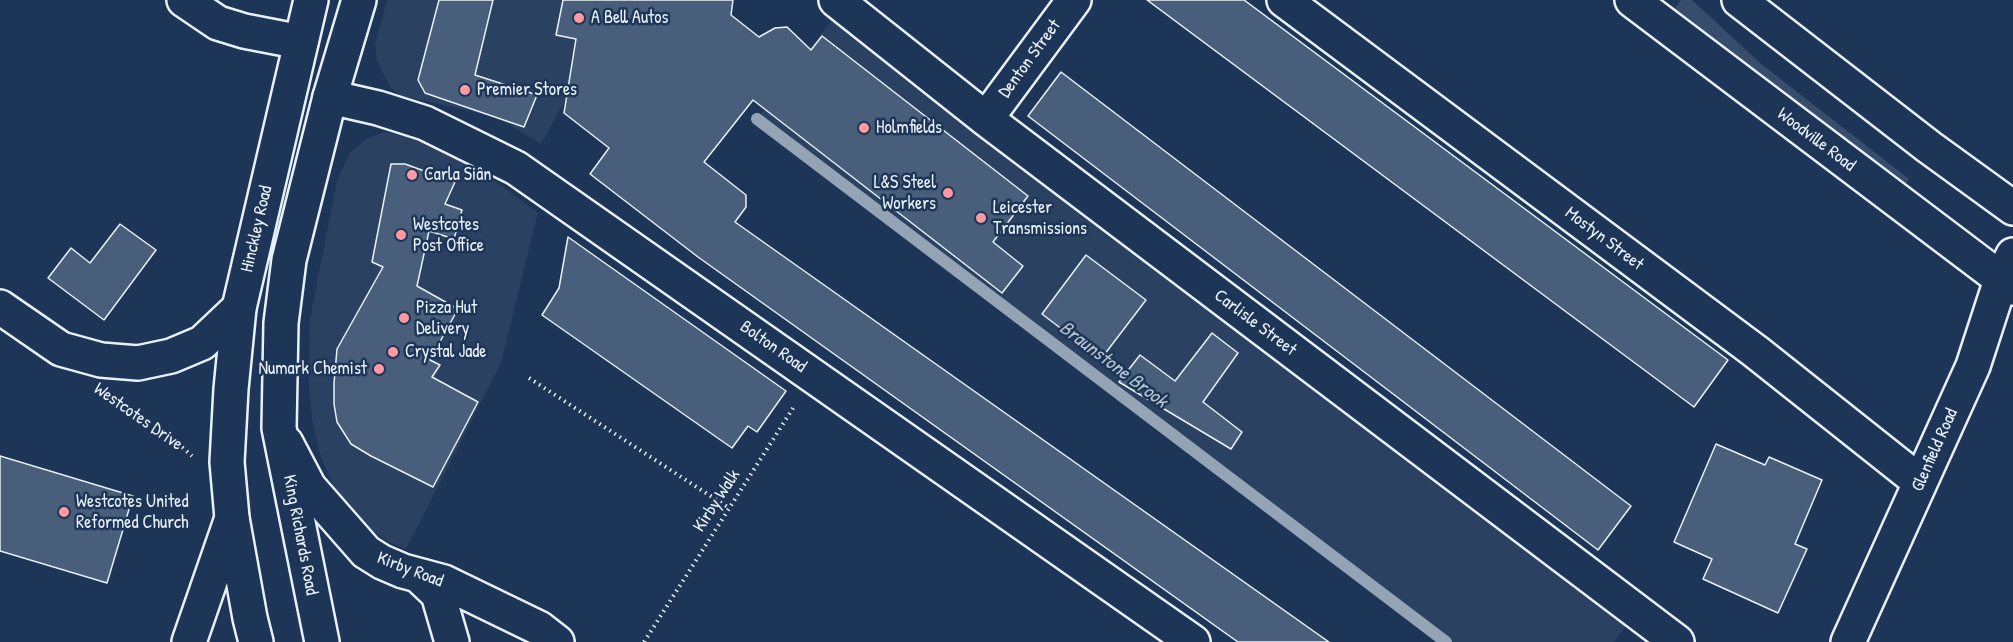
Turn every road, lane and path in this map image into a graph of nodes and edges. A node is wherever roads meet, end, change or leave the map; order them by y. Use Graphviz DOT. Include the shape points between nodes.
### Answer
graph roads {
  1 [pos="184,0"];
  2 [pos="311,0"];
  3 [pos="359,0"];
  4 [pos="1074,0"];
  5 [pos="1284,0"];
  6 [pos="1634,0"];
  7 [pos="1739,0"];
  8 [pos="839,3"];
  9 [pos="301,42"];
  10 [pos="330,97"];
  11 [pos="986,119"];
  12 [pos="2013,208"];
  13 [pos="2009,274"];
  14 [pos="0,307"];
  15 [pos="239,308"];
  16 [pos="814,375"];
  17 [pos="529,378"];
  18 [pos="100,391"];
  19 [pos="279,428"];
  20 [pos="227,462"];
  21 [pos="1920,482"];
  22 [pos="729,508"];
  23 [pos="232,518"];
  24 [pos="419,576"];
  25 [pos="189,642"];
  26 [pos="256,642"];
  27 [pos="322,642"];
  28 [pos="452,642"];
  29 [pos="557,642"];
  30 [pos="644,642"];
  31 [pos="1193,642"];
  32 [pos="1677,642"];
  33 [pos="1848,642"];
  1 -- 9 [label="street" via="218,23"];
  2 -- 9 [label="street, Hinckley Road"];
  3 -- 10 [label="street"];
  4 -- 11 [label="street, Denton Street"];
  5 -- 21 [label="street, Mostyn Street" via="1755,351"];
  6 -- 13 [label="street, Woodville Road"];
  7 -- 12 [label="street"];
  8 -- 11 [label="street, Carlisle Street"];
  9 -- 15 [label="street, Hinckley Road"];
  10 -- 16 [label="street, Bolton Road" via="425,123 516,168"];
  10 -- 19 [label="street" via="289,260 281,323"];
  11 -- 32 [label="street, Carlisle Street"];
  13 -- 21 [label="street, Glenfield Road" via="1973,366"];
  14 -- 15 [label="street, Westcotes Drive" via="62,349 101,360 138,363 171,356 202,343"];
  15 -- 20 [label="street, Hinckley Road"];
  16 -- 22 [label="path, Kirby Walk"];
  16 -- 31 [label="street, Bolton Road"];
  17 -- 22 [label="path"];
  18 -- 20 [label="path, Westcotes Drive" via="165,432 198,462"];
  19 -- 24 [label="street, Kirby Road" via="309,487 366,552"];
  19 -- 27 [label="street, King Richards Road"];
  20 -- 23 [label="street"];
  21 -- 33 [label="street, Glenfield Road"];
  22 -- 30 [label="path, Kirby Walk"];
  23 -- 25 [label="street"];
  23 -- 26 [label="street"];
  24 -- 28 [label="street" via="438,594"];
  24 -- 29 [label="street, Kirby Road" via="444,582 539,627"];
}
